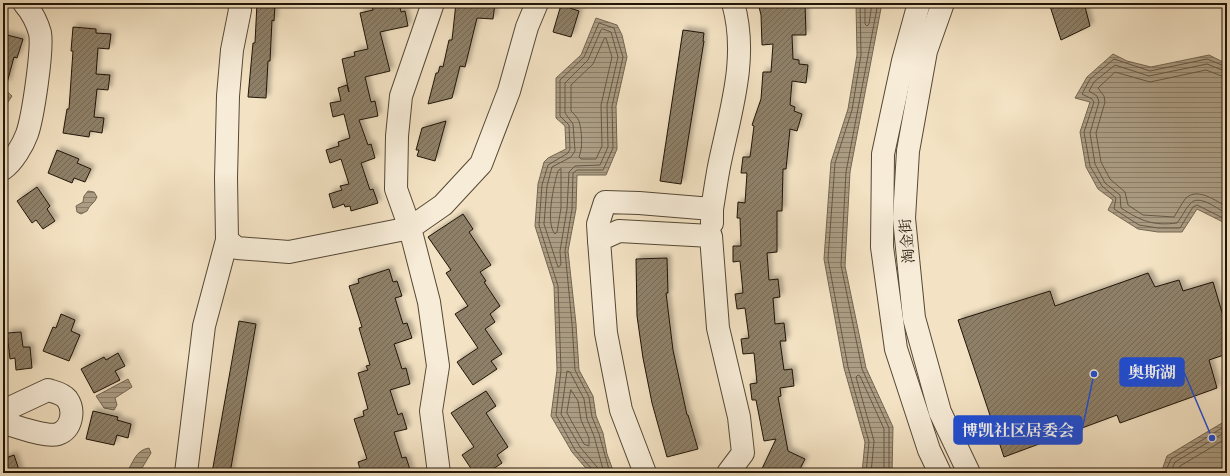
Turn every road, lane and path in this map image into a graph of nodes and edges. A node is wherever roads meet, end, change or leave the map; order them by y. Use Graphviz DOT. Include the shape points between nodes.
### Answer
graph roads {
  1 [pos="24,3"];
  2 [pos="239,3"];
  3 [pos="433,3"];
  4 [pos="537,3"];
  5 [pos="733,3"];
  6 [pos="919,3"];
  7 [pos="944,3"];
  8 [pos="3,169"];
  9 [pos="712,209"];
  10 [pos="410,228"];
  11 [pos="711,236"];
  12 [pos="227,240"];
  13 [pos="599,240"];
  14 [pos="3,411"];
  15 [pos="3,423"];
  16 [pos="186,473"];
  17 [pos="439,473"];
  18 [pos="646,473"];
  19 [pos="728,473"];
  20 [pos="940,473"];
  21 [pos="969,473"];
  1 -- 8 [label="street" via="40,33 35,92 27,134"];
  2 -- 12 [label="street" via="228,96"];
  3 -- 10 [label="street" via="401,96 397,130 396,189"];
  4 -- 10 [label="street" via="527,27 509,92 481,164 443,205"];
  5 -- 9 [label="street" via="738,20 740,66"];
  6 -- 20 [label="street, 淘金街" via="903,61 883,154 882,247 896,349 928,450"];
  7 -- 21 [label="street, 淘金街" via="926,51 910,143 904,218 914,318 940,412"];
  9 -- 11 [label="street"];
  9 -- 13 [label="street" via="605,202 598,224"];
  10 -- 12 [label="street" via="289,252 238,248"];
  10 -- 17 [label="street" via="429,302 438,366 431,411"];
  11 -- 13 [label="street" via="619,231"];
  11 -- 19 [label="street" via="718,328 739,417 743,453"];
  12 -- 16 [label="street" via="204,326"];
  13 -- 18 [label="street" via="606,333 621,410"];
  14 -- 15 [label="street" via="48,390 67,399 72,418 68,426 58,434 44,434"];
}
